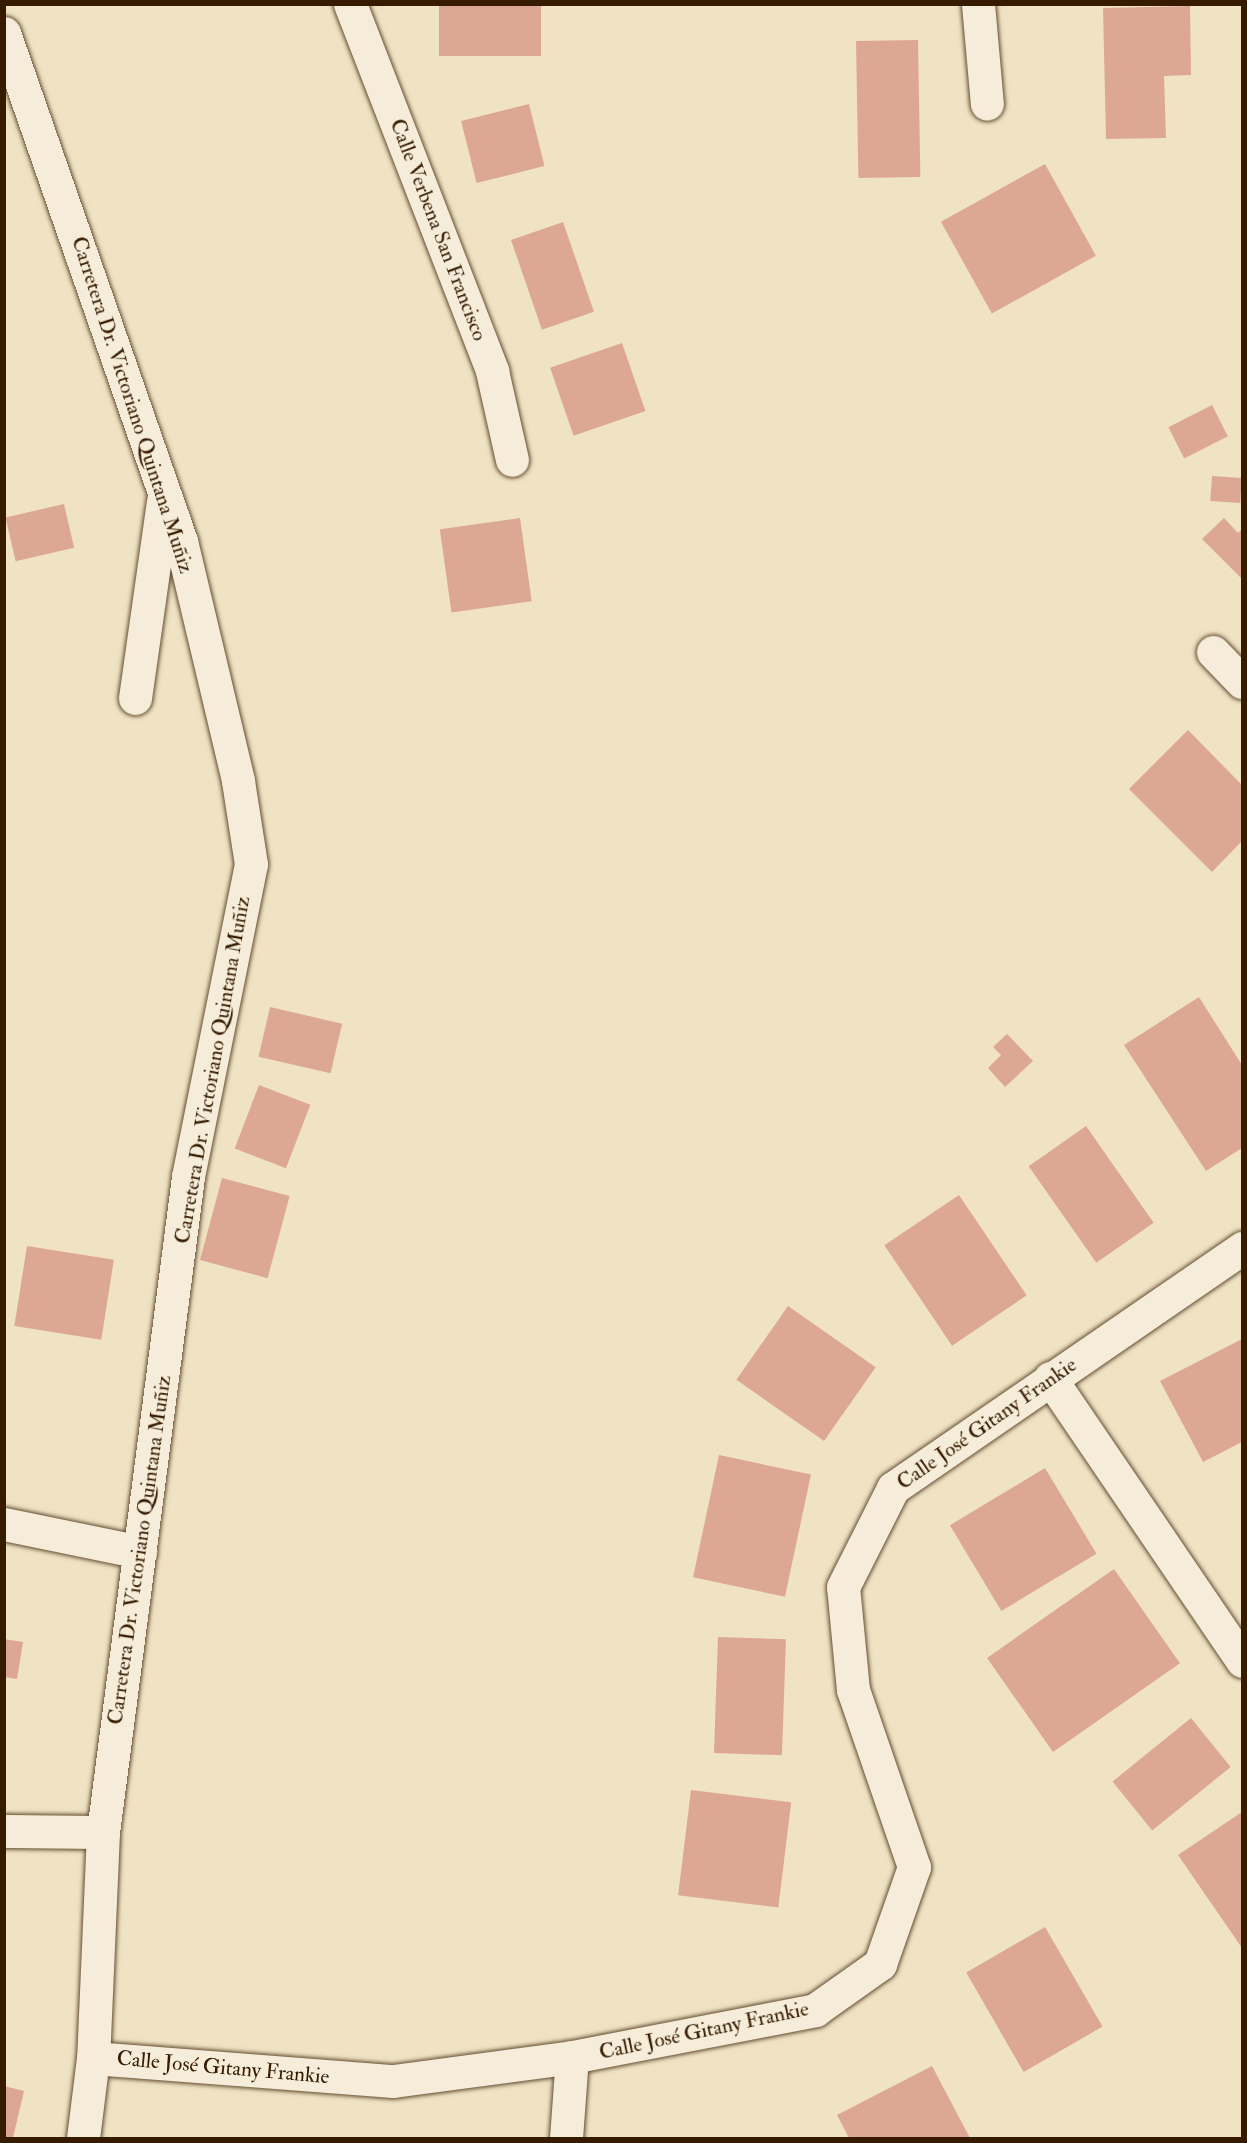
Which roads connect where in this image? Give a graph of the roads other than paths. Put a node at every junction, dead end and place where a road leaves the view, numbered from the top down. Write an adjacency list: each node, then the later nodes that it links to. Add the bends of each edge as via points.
1 (350, 4): 5 (street, Calle Verbena San Francisco, via 492,371)
2 (978, 4): 4 (street)
3 (4, 33): 6 (street, Carretera Dr. Victoriano Quintana Muñiz)
4 (987, 104)
5 (512, 460)
6 (165, 494): 9 (street); 13 (street, Carretera Dr. Victoriano Quintana Muñiz, via 238,781 251,864 188,1177)
7 (1213, 652): 8 (street)
8 (1242, 682)
9 (135, 698)
10 (1242, 1248): 11 (street, Calle José Gitany Frankie)
11 (1050, 1378): 14 (street); 17 (street, Calle José Gitany Frankie, via 893,1488 843,1587 853,1689 914,1868 880,1964 815,2010)
12 (4, 1524): 13 (street)
13 (140, 1552): 16 (street, Carretera Dr. Victoriano Quintana Muñiz)
14 (1242, 1661)
15 (4, 1832): 16 (street)
16 (103, 1832): 18 (street, Carretera Dr. Victoriano Quintana Muñiz)
17 (572, 2057): 18 (street, Calle José Gitany Frankie, via 393,2081); 20 (street)
18 (93, 2058): 19 (street, Carretera Dr. Victoriano Quintana Muñiz)
19 (82, 2139)
20 (566, 2139)

